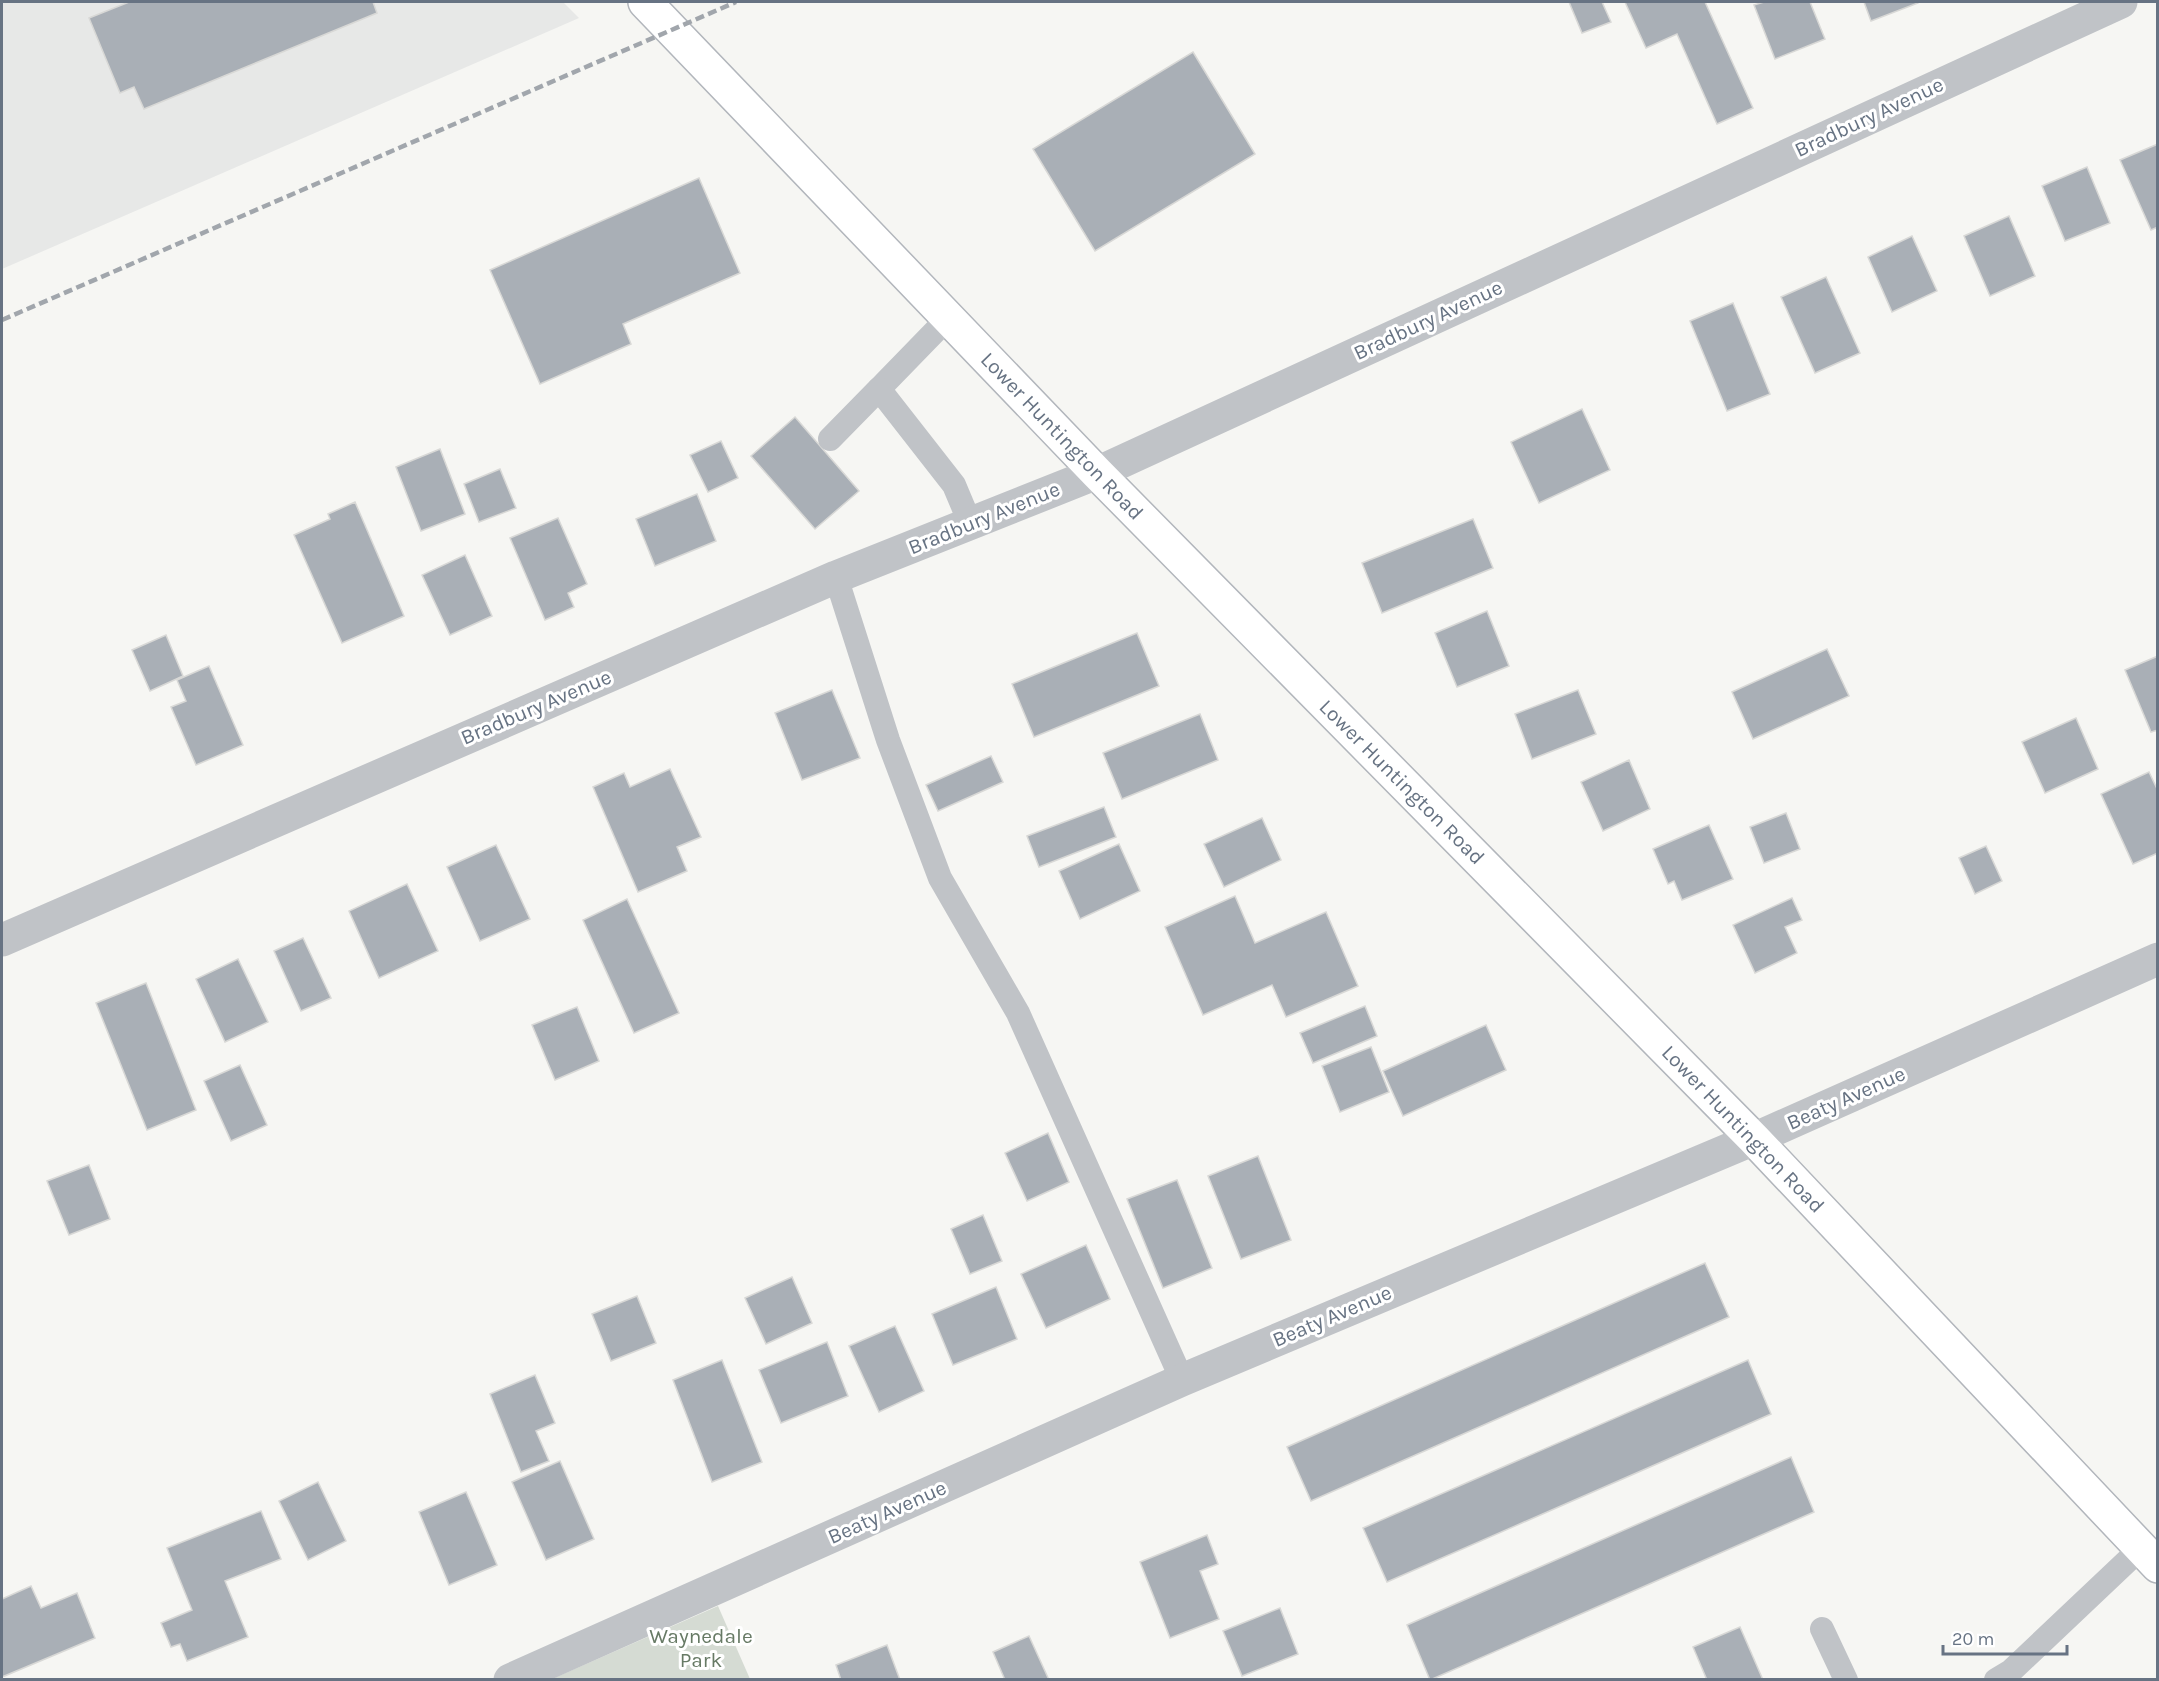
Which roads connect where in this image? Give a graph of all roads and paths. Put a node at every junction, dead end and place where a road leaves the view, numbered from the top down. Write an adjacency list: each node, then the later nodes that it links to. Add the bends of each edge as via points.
1 (645, 2): 3 (main road, Lower Huntington Road)
2 (2121, 2): 6 (street, Bradbury Avenue)
3 (948, 318): 4 (lane); 6 (main road, Lower Huntington Road)
4 (879, 389): 5 (lane); 7 (lane, via 954,485)
5 (830, 439)
6 (1097, 473): 7 (street, Bradbury Avenue); 11 (main road, Lower Huntington Road)
7 (970, 523): 8 (street, Bradbury Avenue)
8 (836, 577): 9 (street, Bradbury Avenue); 12 (lane, via 888,740 940,878 1018,1013)
9 (2, 940)
10 (2157, 959): 11 (street, Beaty Avenue)
11 (1754, 1139): 12 (street, Beaty Avenue); 13 (main road, Lower Huntington Road)
12 (1182, 1380): 15 (street, Beaty Avenue)
13 (2149, 1557): 17 (lane)
14 (1822, 1629): 16 (lane)
15 (510, 1680)
16 (1846, 1680)
17 (1996, 1680)

